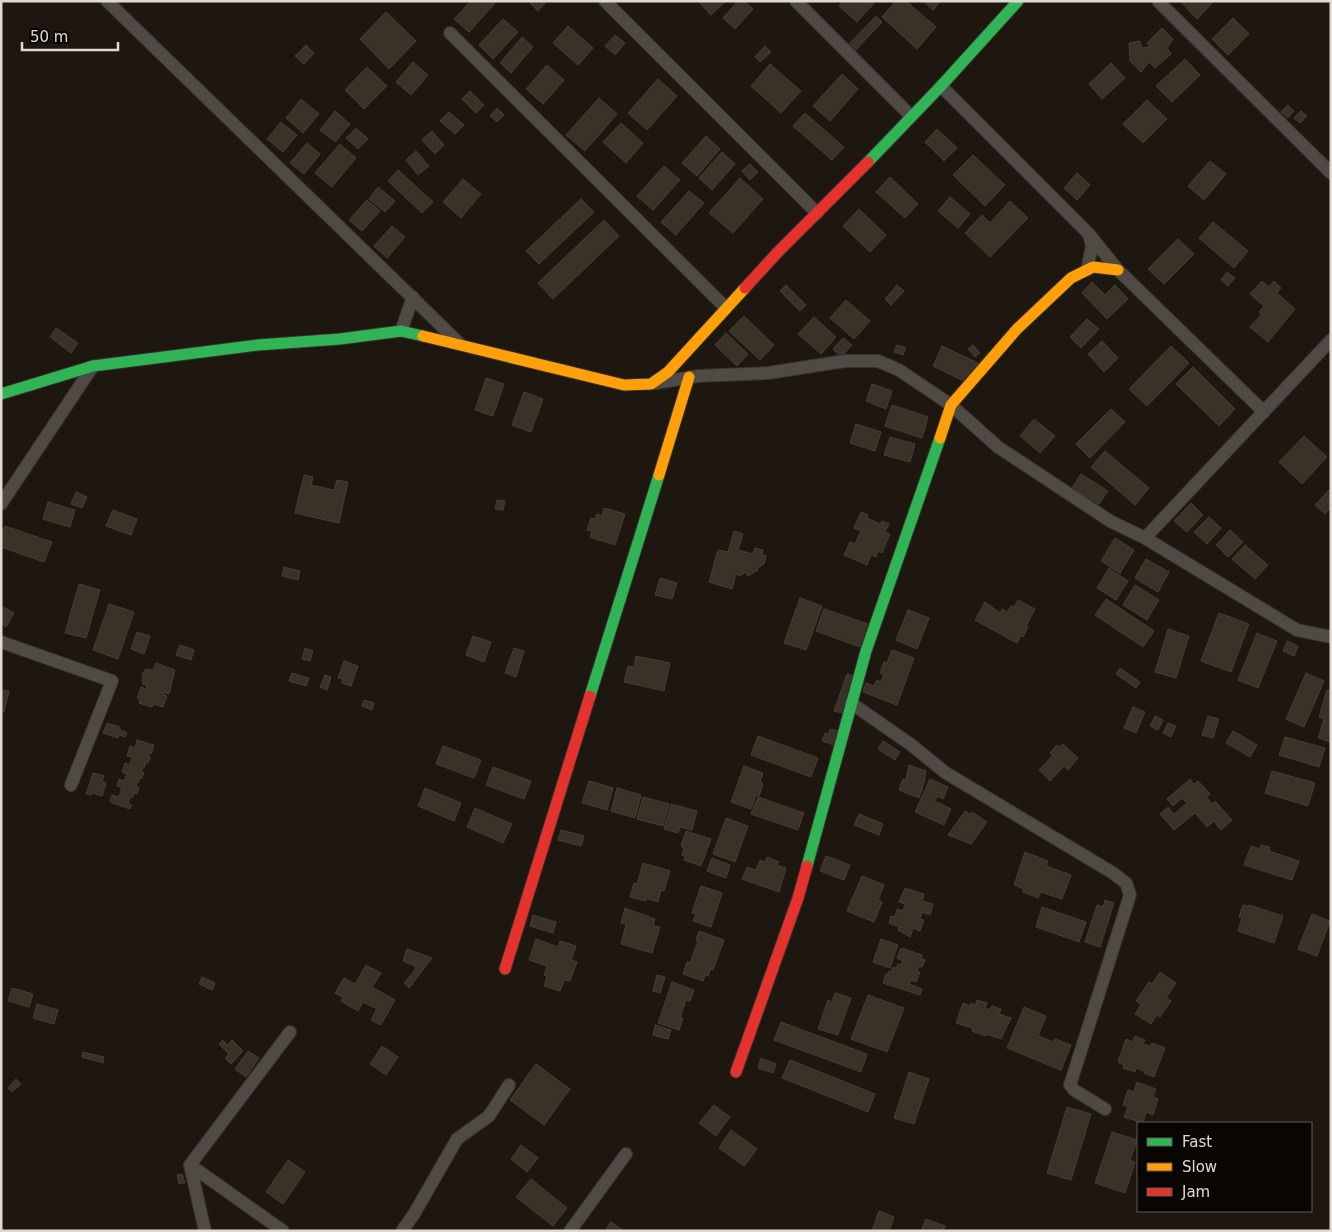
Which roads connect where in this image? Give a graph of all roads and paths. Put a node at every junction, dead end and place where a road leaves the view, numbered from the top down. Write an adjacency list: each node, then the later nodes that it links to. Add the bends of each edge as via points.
1 (107, 1): 14 (street)
2 (605, 1): 10 (street)
3 (796, 1): 8 (street)
4 (1018, 1): 7 (street)
5 (1158, 1): 9 (street)
6 (450, 33): 15 (street)
7 (941, 86): 8 (street); 11 (street)
8 (911, 116): 10 (street)
9 (1331, 173)
10 (817, 213): 15 (street)
11 (1088, 233): 12 (street, via 1092,246); 13 (street)
12 (1087, 270): 13 (street, via 1107,267); 23 (street, via 1071,278 1017,329)
13 (1118, 270): 24 (street)
14 (413, 297): 16 (street); 18 (street)
15 (726, 308): 21 (street, via 668,372)
16 (401, 331): 18 (street); 19 (street)
17 (1331, 340): 24 (street)
18 (460, 344): 21 (street, via 624,385)
19 (92, 366): 22 (street); 25 (street)
20 (689, 378): 21 (street); 23 (street, via 878,361 899,370); 31 (street)
21 (651, 384)
22 (1, 394)
23 (951, 405): 26 (street, via 998,447 1053,485 1110,522); 29 (street, via 866,651)
24 (1264, 412): 26 (street)
25 (1, 504)
26 (1145, 538): 27 (street, via 1297,630)
27 (1331, 637)
28 (1, 642): 30 (street, via 112,681)
29 (851, 704): 33 (street, via 798,898); 35 (street, via 946,773 1126,883 1130,895 1070,1085)
30 (71, 784)
31 (505, 969)
32 (290, 1032): 37 (street)
33 (736, 1072)
34 (510, 1085): 40 (street, via 490,1116 457,1140)
35 (1105, 1109)
36 (626, 1154): 41 (street)
37 (190, 1165): 38 (street); 39 (street)
38 (205, 1231)
39 (283, 1231)
40 (402, 1231)
41 (570, 1231)

